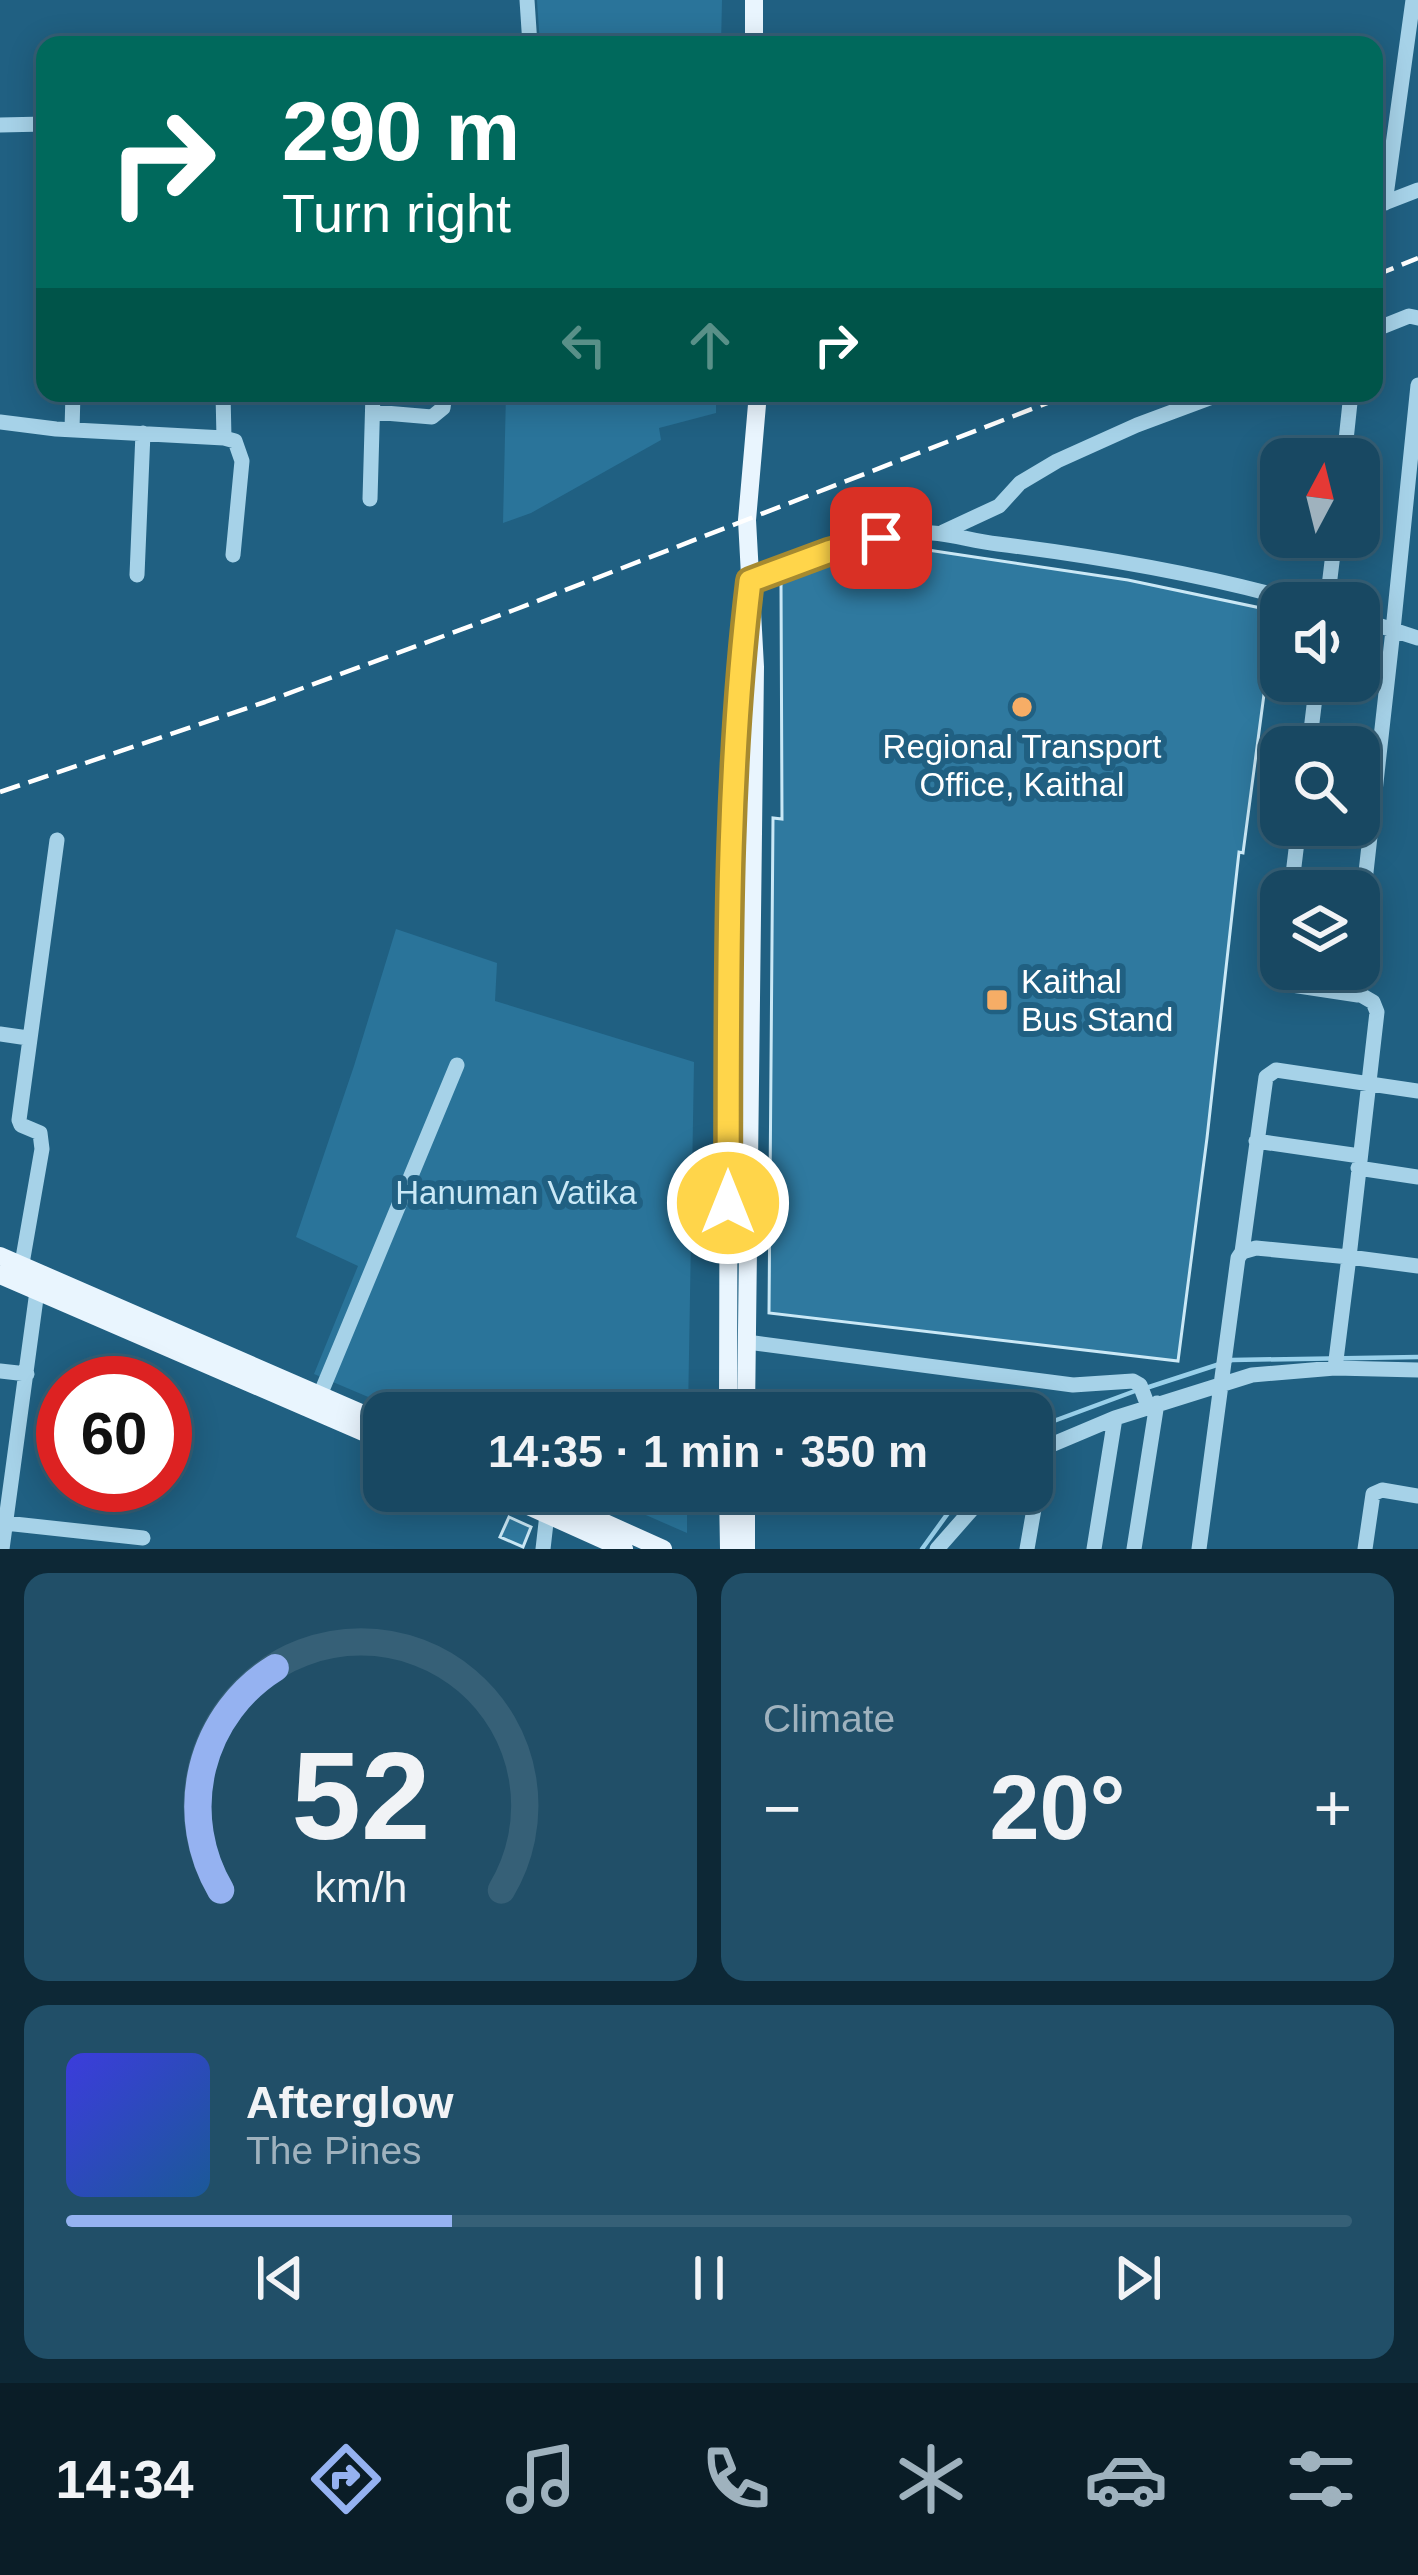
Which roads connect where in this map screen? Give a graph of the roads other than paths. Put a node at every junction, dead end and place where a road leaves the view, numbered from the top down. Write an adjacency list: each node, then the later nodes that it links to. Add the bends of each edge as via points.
1 (527, 0): 4 (street)
2 (754, 0): 5 (main road)
3 (1413, 0): 8 (street)
4 (529, 36)
5 (754, 36)
6 (36, 124): 7 (street)
7 (0, 125)
8 (1383, 186)
9 (1418, 190): 10 (street)
10 (1383, 204)
11 (1417, 316): 12 (street)
12 (1383, 327)
13 (1418, 385): 34 (street)
14 (73, 402): 23 (street)
15 (223, 402): 25 (street)
16 (373, 402): 21 (street)
17 (443, 402): 21 (street, via 432,417)
18 (757, 402): 31 (main road)
19 (1199, 402): 28 (street, via 1037,470 999,506)
20 (1350, 402): 26 (street)
21 (373, 412): 27 (street)
22 (0, 422): 23 (street)
23 (72, 430): 24 (street)
24 (143, 433): 25 (street); 30 (street)
25 (224, 438): 29 (street, via 235,441 242,461)
26 (1346, 438)
27 (370, 499)
28 (942, 532): 31 (street, via 881,538); 32 (street)
29 (233, 555)
30 (136, 575)
31 (750, 581): 57 (main road); 63 (main road, via 732,863)
32 (1260, 591)
33 (1380, 625): 34 (street)
34 (1393, 629): 35 (street); 37 (street)
35 (1418, 638)
36 (57, 840): 42 (street)
37 (1366, 870)
38 (1325, 990): 40 (street)
39 (1355, 990): 40 (street)
40 (1358, 995): 44 (street, via 1377,1008)
41 (0, 1034): 42 (street)
42 (28, 1038): 47 (street)
43 (457, 1065): 65 (street)
44 (1369, 1084): 45 (street); 48 (street, via 1270,1072); 49 (street)
45 (1418, 1091)
46 (0, 1122): 47 (street)
47 (21, 1125): 56 (street, via 40,1133 42,1149)
48 (1256, 1141): 49 (street); 51 (street)
49 (1359, 1162): 50 (street); 53 (street)
50 (1418, 1177)
51 (1242, 1252): 53 (street); 59 (street)
52 (0, 1256): 56 (main road)
53 (1348, 1257): 54 (street); 58 (street)
54 (1418, 1266)
55 (0, 1275): 56 (main road)
56 (26, 1279): 62 (street); 65 (main road); 69 (main road)
57 (747, 1342): 64 (main road); 66 (street, via 1073,1385 1130,1381)
58 (1336, 1358): 59 (street, via 1286,1371); 60 (street)
59 (1225, 1369): 66 (street); 91 (street)
60 (1418, 1370)
61 (0, 1371): 62 (street)
62 (27, 1374): 79 (street)
63 (728, 1392)
64 (746, 1392)
65 (320, 1395): 67 (main road)
66 (1147, 1398): 68 (street); 90 (street)
67 (363, 1414)
68 (1115, 1418): 70 (street); 89 (street)
69 (363, 1431)
70 (1053, 1443)
71 (1418, 1496): 92 (street, via 1376,1491)
72 (542, 1512): 78 (main road)
73 (581, 1512): 84 (main road)
74 (728, 1512): 85 (main road)
75 (746, 1512): 86 (main road)
76 (970, 1512): 87 (street)
77 (1031, 1512): 88 (street)
78 (547, 1514): 82 (street); 83 (main road)
79 (5, 1523): 80 (street); 81 (street)
80 (143, 1538)
81 (2, 1549)
82 (543, 1549)
83 (624, 1549)
84 (663, 1549)
85 (729, 1549)
86 (746, 1549)
87 (937, 1549)
88 (1027, 1549)
89 (1094, 1549)
90 (1134, 1549)
91 (1199, 1549)
92 (1365, 1549)

